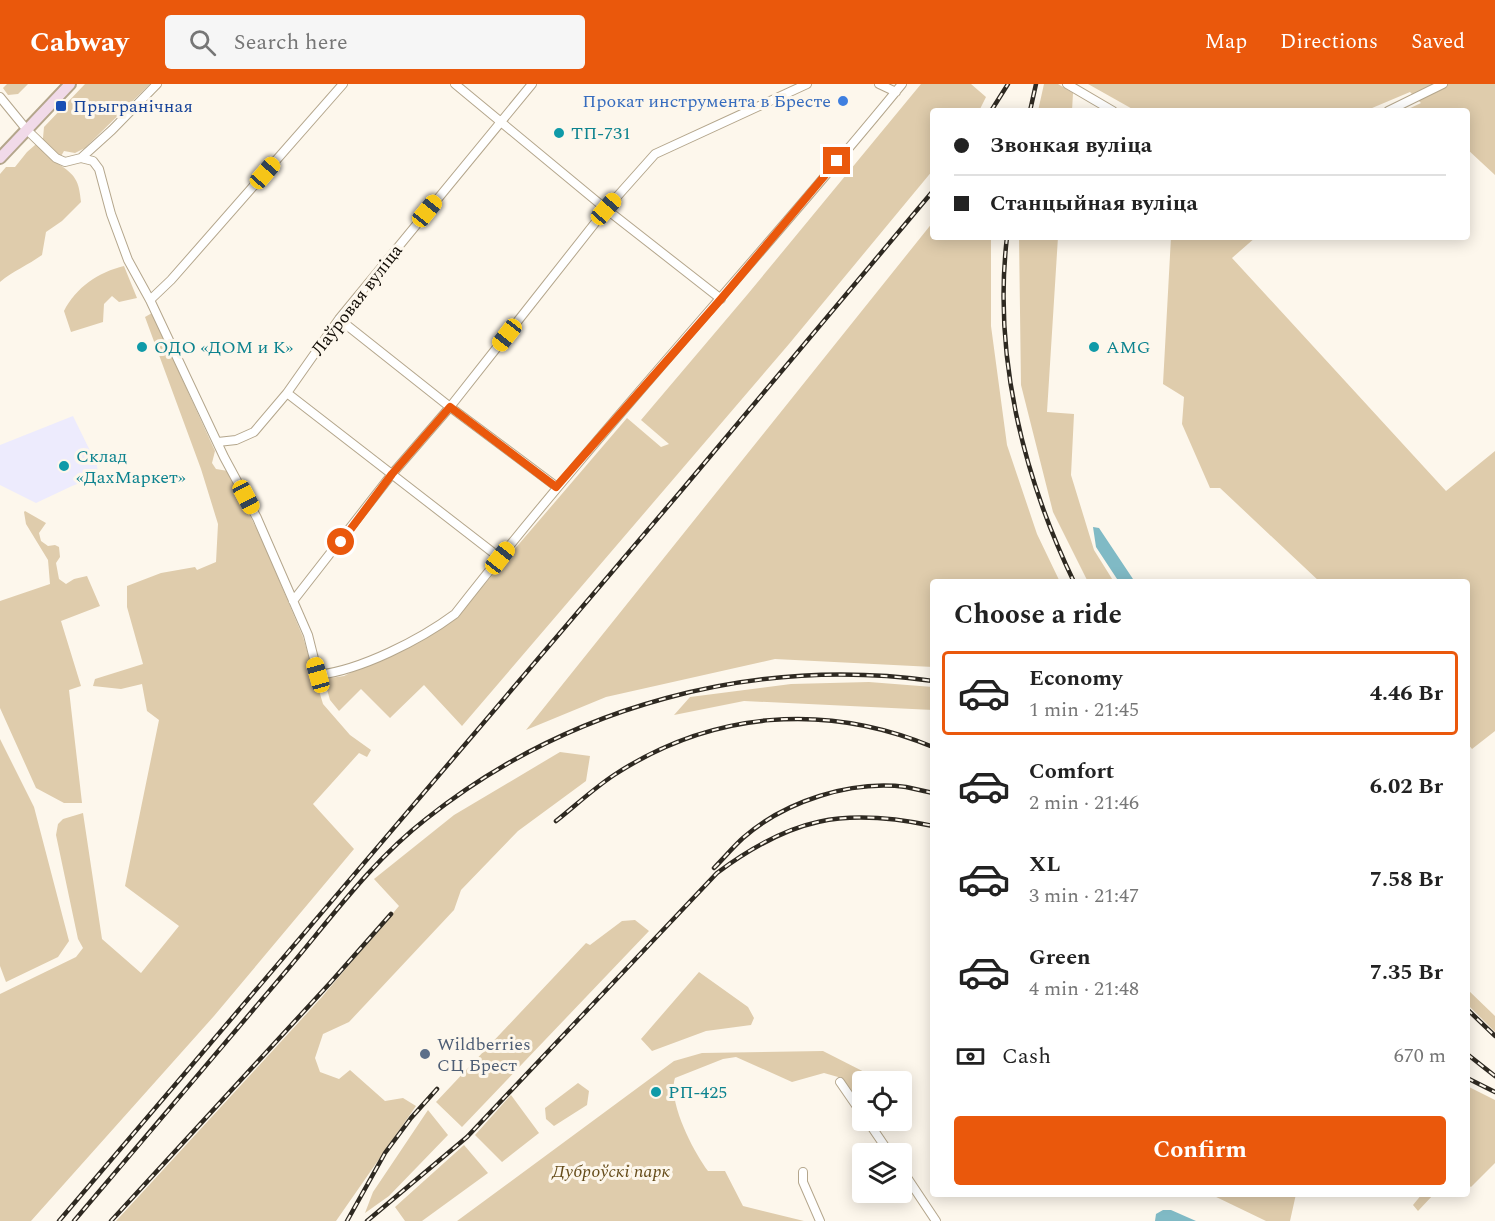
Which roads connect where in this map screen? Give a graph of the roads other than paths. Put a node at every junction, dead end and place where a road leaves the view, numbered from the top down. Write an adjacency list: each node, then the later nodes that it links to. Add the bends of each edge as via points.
1 (70, 84): 16 (main road)
2 (157, 84): 18 (street)
3 (343, 84): 21 (street)
4 (455, 84): 15 (street)
5 (532, 84): 15 (street, Лаўровая вуліца)
6 (807, 84): 19 (street, via 655,154)
7 (879, 84): 11 (street)
8 (902, 84): 11 (street)
9 (1067, 84): 13 (street)
10 (1443, 84): 14 (street)
11 (896, 92): 20 (street)
12 (0, 97): 16 (street)
13 (1108, 108)
14 (1394, 108)
15 (500, 121): 19 (street); 22 (street, Лаўровая вуліца)
16 (27, 130): 17 (main road); 18 (street, via 56,158 64,162)
17 (0, 158)
18 (81, 158): 21 (street, via 93,161 99,169 128,260)
19 (606, 209): 20 (street); 24 (street)
20 (721, 299): 27 (street)
21 (150, 300): 25 (street)
22 (339, 319): 23 (street, Лаўровая вуліца); 24 (street)
23 (287, 393): 25 (street, Лаўровая вуліца, via 254,432); 26 (street)
24 (450, 407): 26 (street); 27 (street)
25 (218, 442): 29 (street)
26 (392, 474): 28 (street); 29 (street)
27 (556, 487): 28 (street)
28 (500, 558): 29 (street, via 455,614 443,623 386,654 339,673 318,675 308,635)
29 (293, 601)
30 (840, 1082): 31 (street)
31 (852, 1099)
32 (803, 1172): 34 (street, via 803,1182)
33 (912, 1185): 35 (street)
34 (820, 1221)
35 (936, 1221)

